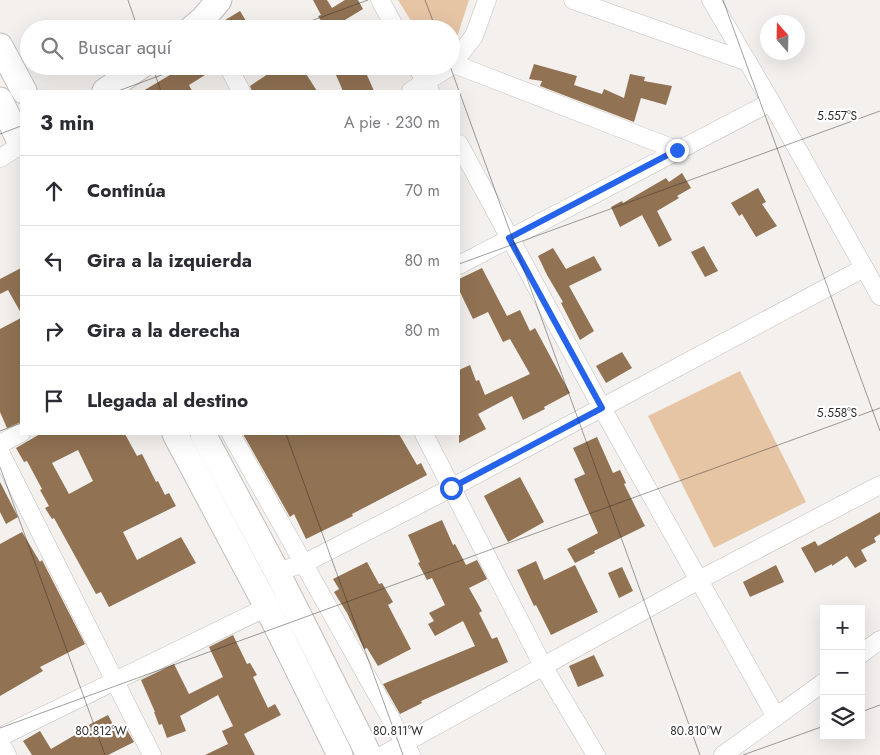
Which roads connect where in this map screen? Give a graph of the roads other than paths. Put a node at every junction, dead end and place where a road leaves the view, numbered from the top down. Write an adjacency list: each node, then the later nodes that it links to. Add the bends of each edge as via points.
1 (219, 0): 6 (main road)
2 (380, 0): 7 (street)
3 (487, 0): 9 (street, via 474,36)
4 (573, 0): 10 (street)
5 (711, 0): 10 (street)
6 (204, 20)
7 (391, 20)
8 (0, 46): 17 (main road)
9 (460, 55)
10 (748, 62): 21 (street)
11 (460, 69): 25 (street)
12 (127, 75): 18 (main road)
13 (233, 75): 19 (street)
14 (419, 75): 16 (street)
15 (440, 75): 16 (street)
16 (422, 88)
17 (23, 90)
18 (106, 90)
19 (240, 90)
20 (0, 100): 22 (main road)
21 (771, 102): 25 (street); 29 (street)
22 (20, 142)
23 (20, 145): 26 (street)
24 (460, 146): 27 (street)
25 (677, 150): 27 (street)
26 (0, 158)
27 (509, 238): 28 (street); 31 (street)
28 (460, 264)
29 (864, 268): 30 (street); 31 (street)
30 (880, 296)
31 (602, 408): 40 (street); 43 (street)
32 (20, 434): 37 (street)
33 (176, 435): 44 (main road)
34 (204, 435): 42 (main road)
35 (232, 435): 41 (street)
36 (424, 435): 40 (street)
37 (0, 444)
38 (0, 452): 48 (street)
39 (880, 485): 43 (street)
40 (451, 488): 41 (street); 47 (street)
41 (305, 563): 42 (street); 53 (street)
42 (276, 572): 57 (main road)
43 (699, 580): 47 (street); 50 (street)
44 (267, 607): 48 (street); 56 (main road)
45 (880, 640): 46 (street)
46 (865, 651)
47 (543, 666): 53 (street); 59 (street)
48 (114, 681): 51 (street); 55 (street)
49 (820, 685): 50 (street)
50 (776, 717): 60 (street)
51 (0, 737)
52 (0, 742): 54 (street)
53 (408, 750): 58 (street)
54 (7, 755)
55 (152, 755)
56 (340, 755)
57 (369, 755)
58 (383, 755)
59 (596, 755)
60 (723, 755)

